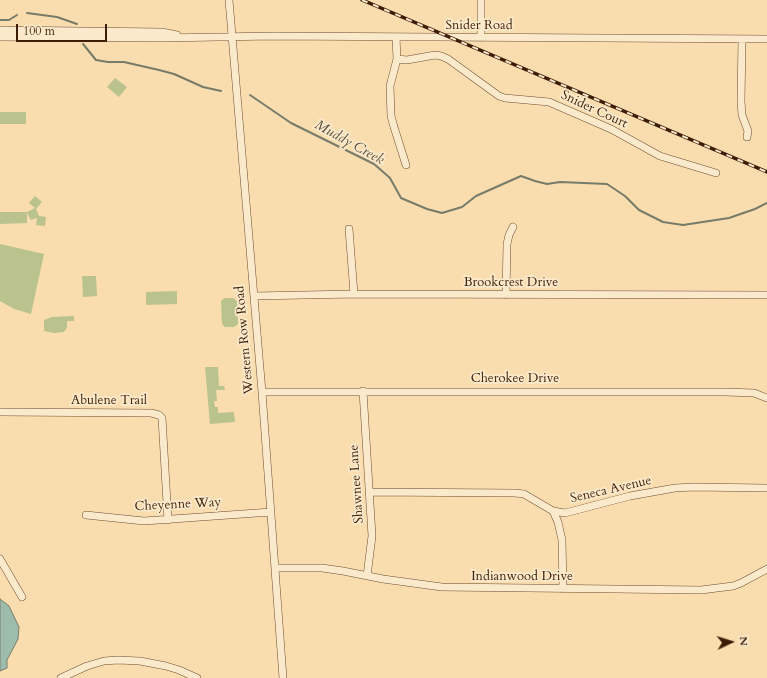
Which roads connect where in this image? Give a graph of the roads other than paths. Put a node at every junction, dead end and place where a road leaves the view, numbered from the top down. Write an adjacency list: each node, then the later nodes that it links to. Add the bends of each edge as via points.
1 (229, 0): 5 (street, Western Row Road)
2 (481, 0): 8 (street)
3 (0, 30): 7 (street, Snider Road, via 162,32)
4 (0, 37): 7 (street, Snider Road)
5 (232, 37): 6 (street, Snider Road); 7 (street, Snider Road); 20 (street, Western Row Road)
6 (396, 37): 8 (street, Snider Road); 11 (street)
7 (190, 38)
8 (480, 38): 9 (street, Snider Road)
9 (742, 39): 10 (street, Snider Road); 12 (street, via 742,110 748,127)
10 (767, 39)
11 (397, 59): 13 (street, via 390,86 391,116); 14 (street, Snider Court, via 441,56 499,96 549,102 611,129 660,156)
12 (747, 137)
13 (406, 165)
14 (716, 173)
15 (513, 227): 18 (street, via 507,244)
16 (349, 229): 17 (street)
17 (354, 294): 18 (street, Brookcrest Drive); 20 (street, Brookcrest Drive)
18 (506, 295): 19 (street, Brookcrest Drive)
19 (767, 295)
20 (254, 296): 22 (street, Western Row Road)
21 (363, 391): 22 (street, Cherokee Drive); 23 (street, Cherokee Drive, via 740,392); 26 (street, Shawnee Lane)
22 (262, 392): 28 (street, Western Row Road)
23 (767, 398)
24 (0, 412): 30 (street, Abulene Trail, via 159,415 162,418)
25 (767, 488): 27 (street, Seneca Avenue, via 675,488 630,496 569,512)
26 (370, 492): 27 (street, via 515,493 524,494); 34 (street, Shawnee Lane, via 372,536)
27 (553, 511): 35 (street, via 562,540)
28 (271, 512): 30 (street, Cheyenne Way); 32 (street, Western Row Road)
29 (86, 515): 30 (street, Cheyenne Way, via 135,520)
30 (168, 520)
31 (0, 560): 36 (street)
32 (274, 568): 34 (street, Indianwood Drive, via 322,568); 39 (street, Western Row Road)
33 (767, 569): 35 (street, Indianwood Drive, via 733,586 701,590)
34 (367, 576): 35 (street, Indianwood Drive, via 442,587)
35 (563, 589)
36 (22, 597)
37 (60, 678): 38 (street, via 104,661 124,660 166,666)
38 (197, 678)
39 (283, 678)

